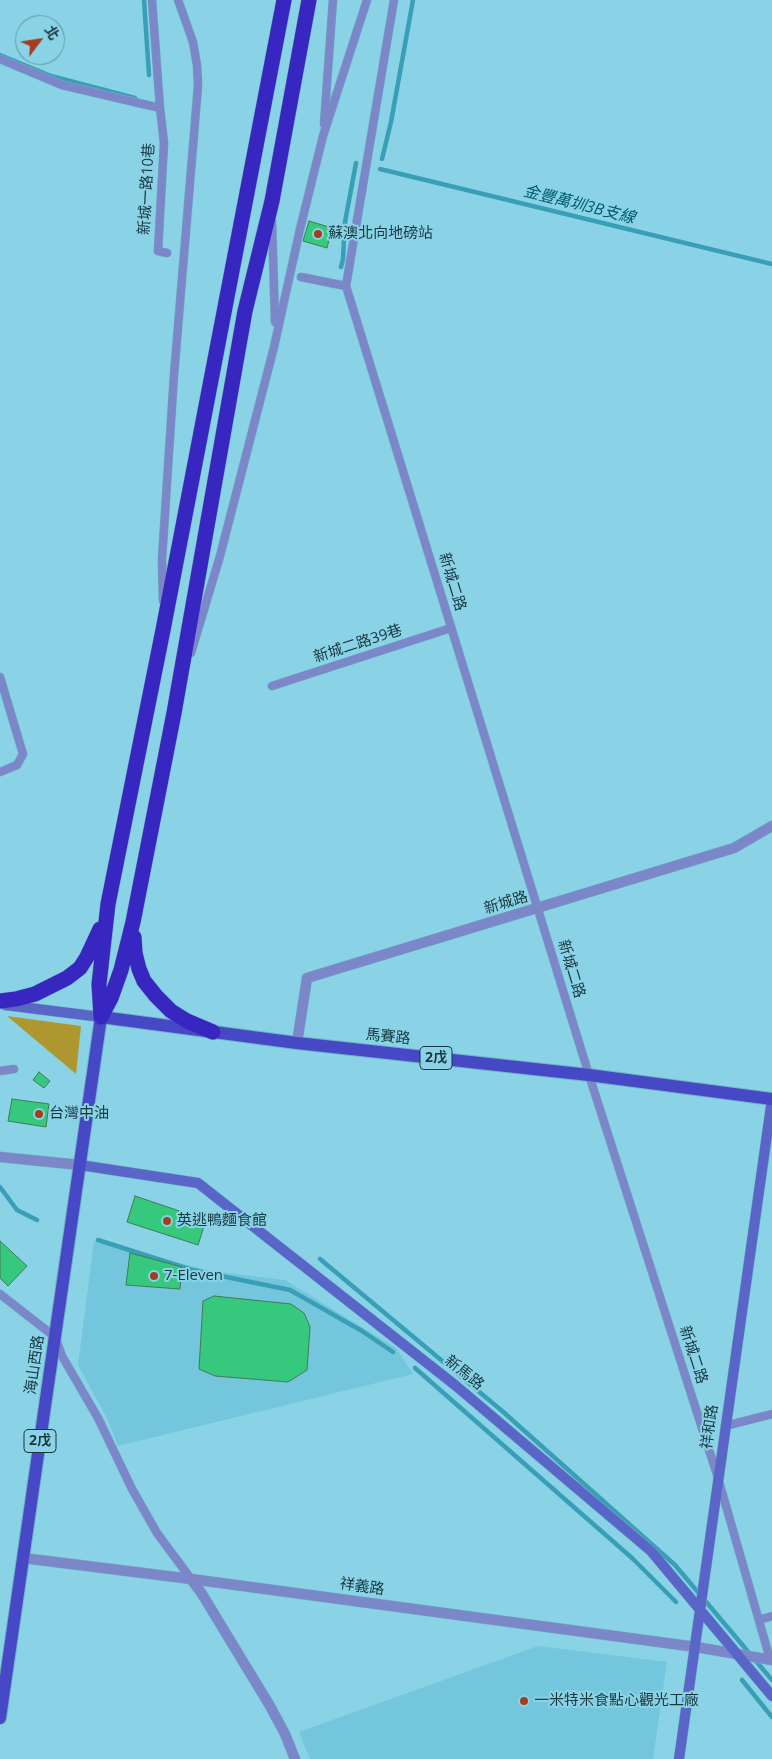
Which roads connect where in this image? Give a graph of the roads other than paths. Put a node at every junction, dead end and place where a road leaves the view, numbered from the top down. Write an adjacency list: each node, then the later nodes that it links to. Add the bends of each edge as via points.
1 (152, 0): 9 (lane)
2 (178, 0): 17 (lane, via 193,42 198,86 162,559)
3 (284, 0): 17 (highway)
4 (309, 0): 11 (highway)
5 (333, 0): 10 (lane)
6 (367, 0): 10 (lane)
7 (394, 0): 14 (lane)
8 (0, 59): 9 (lane, via 62,86)
9 (160, 108): 12 (lane, 新城一路10巷, via 164,143 158,251)
10 (323, 136): 15 (lane)
11 (272, 201): 15 (lane, via 276,308); 20 (highway, via 245,311)
12 (167, 253)
13 (301, 277): 14 (lane)
14 (346, 286): 16 (lane, 新城二路)
15 (274, 347): 20 (lane, via 220,556)
16 (452, 628): 19 (lane, 新城二路39巷); 24 (lane, 新城二路)
17 (163, 630): 23 (highway)
18 (0, 676): 21 (lane, via 23,754 17,765)
19 (272, 686)
20 (174, 713): 25 (highway)
21 (0, 772)
22 (772, 826): 24 (street, 新城路, via 734,848)
23 (108, 904): 26 (highway, via 97,937 80,968 35,994); 27 (highway, via 99,974)
24 (538, 909): 29 (street, 新城路, via 307,978); 32 (lane, 新城二路)
25 (133, 922): 27 (highway, via 121,970); 28 (highway, via 135,953 144,981 171,1011 187,1022)
26 (0, 1002): 27 (street, 馬賽路)
27 (101, 1017): 28 (main road, 馬賽路 / 2戊); 35 (main road, 海山西路 / 2戊)
28 (213, 1032): 29 (main road, 馬賽路 / 2戊)
29 (297, 1043): 32 (main road, 馬賽路 / 2戊)
30 (14, 1069): 31 (lane)
31 (0, 1071)
32 (588, 1075): 33 (main road, 馬賽路 / 2戊); 40 (lane, 新城二路)
33 (772, 1099): 39 (street, 祥和路)
34 (0, 1157): 35 (street)
35 (80, 1164): 37 (main road, 海山西路 / 2戊); 43 (street, 新馬路, via 198,1183 501,1423 651,1551)
36 (0, 1294): 37 (lane)
37 (55, 1337): 41 (main road, 海山西路 / 2戊); 42 (lane, via 132,1489 157,1533)
38 (772, 1414): 39 (lane)
39 (725, 1426): 40 (street, 祥和路)
40 (718, 1478): 43 (street, 祥和路); 45 (lane, 新城二路)
41 (23, 1558): 42 (street, 祥義路); 50 (main road, 海山西路 / 2戊)
42 (191, 1579): 46 (street, 祥義路); 51 (street, via 270,1706)
43 (700, 1610): 46 (street, 祥和路); 47 (street, 新馬路)
44 (772, 1616): 45 (lane)
45 (759, 1620): 48 (lane, 新城二路)
46 (696, 1647): 47 (street, 祥義路); 52 (street, 祥和路)
47 (737, 1654): 48 (street, 祥義路); 49 (street, 新馬路)
48 (771, 1660)
49 (772, 1696)
50 (0, 1718)
51 (295, 1759)
52 (679, 1759)

